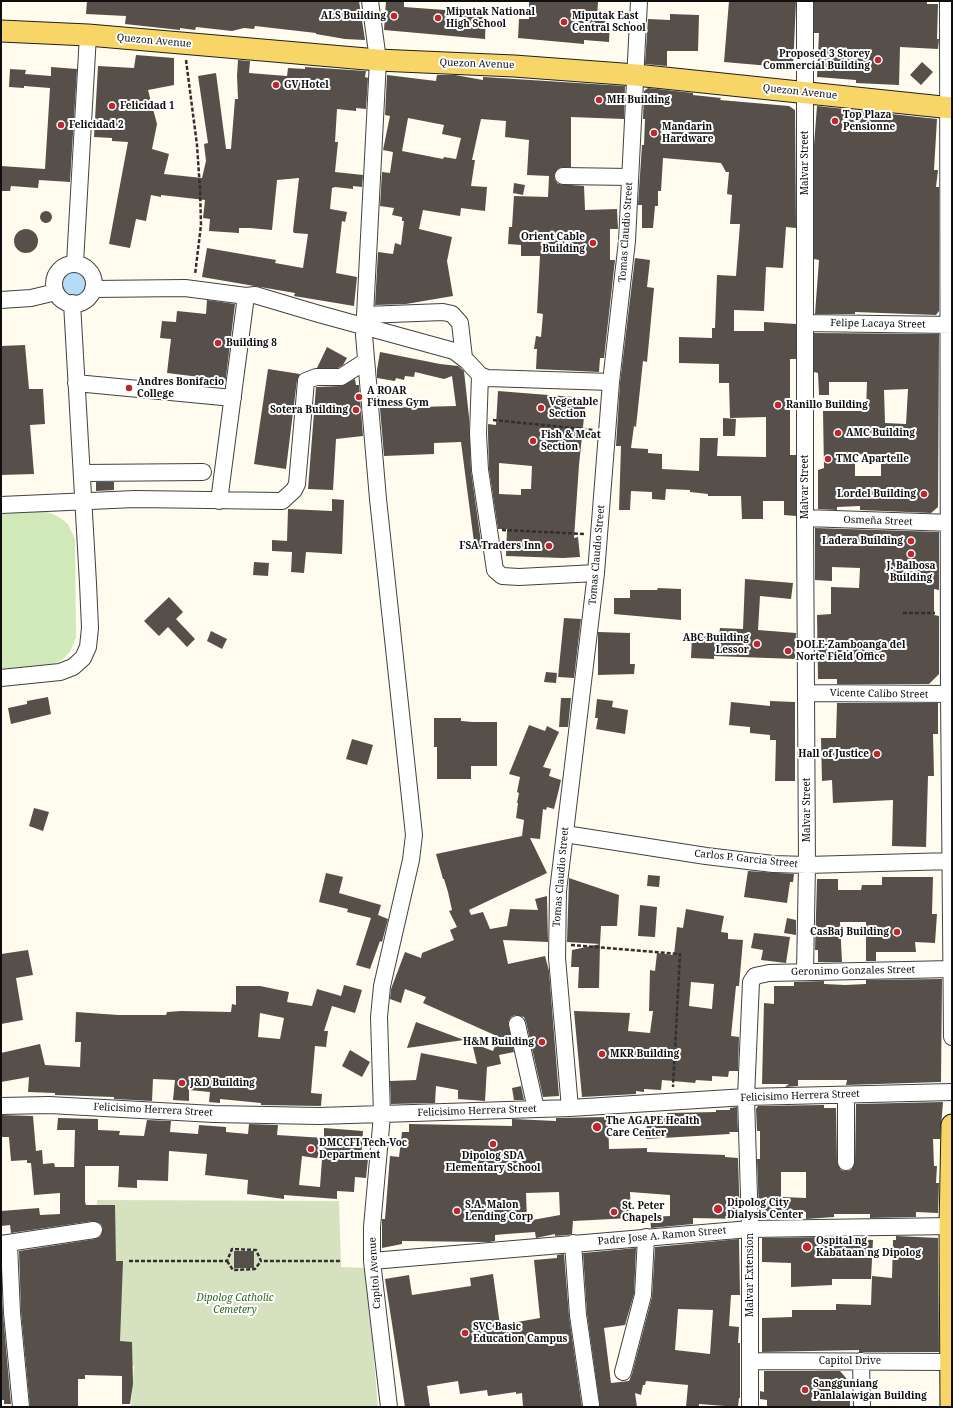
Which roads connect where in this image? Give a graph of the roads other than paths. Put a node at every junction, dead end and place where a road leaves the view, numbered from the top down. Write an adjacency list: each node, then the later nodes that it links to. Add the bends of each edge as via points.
1 (370, 1): 7 (street, Capitol Avenue)
2 (639, 1): 8 (street, Tomas Claudio Street)
3 (805, 1): 9 (street, Malvar Street)
4 (948, 1): 10 (street)
5 (1, 31): 6 (main road, Quezon Avenue)
6 (88, 35): 7 (main road, Quezon Avenue); 13 (street)
7 (378, 60): 8 (main road, Quezon Avenue); 20 (street, Capitol Avenue)
8 (636, 75): 9 (main road, Quezon Avenue); 12 (street, Tomas Claudio Street)
9 (805, 92): 10 (main road, Quezon Avenue); 19 (street, Malvar Street)
10 (949, 108): 21 (street)
11 (563, 176): 12 (street)
12 (630, 177): 25 (street, Tomas Claudio Street, via 622,288)
13 (75, 264): 14 (street, via 90,272); 15 (street, via 64,266 56,275)
14 (93, 289): 16 (street, via 193,289); 18 (street, via 87,298)
15 (56, 292): 17 (street, via 31,298); 18 (street, via 62,300)
16 (246, 296): 20 (street, via 253,303); 27 (street)
17 (1, 300)
18 (72, 303): 26 (street)
19 (805, 323): 21 (street, Felipe Lacaya Street); 33 (street, Malvar Street)
20 (365, 325): 22 (street, via 452,357); 22 (street, via 443,312 452,314 460,323); 23 (street, Capitol Avenue)
21 (950, 325): 34 (street)
22 (462, 357): 24 (street)
23 (366, 360): 31 (street, via 341,377 316,377 306,381 297,484 285,499 280,502); 53 (street, Capitol Avenue, via 378,499 414,835 411,860 382,986 379,1047)
24 (480, 376): 25 (street, via 494,379); 35 (street, via 480,470 495,570 502,576 518,577)
25 (611, 382): 35 (street, Tomas Claudio Street)
26 (76, 383): 27 (street); 29 (street)
27 (233, 398): 31 (street)
28 (203, 472): 29 (street)
29 (82, 473): 30 (street)
30 (83, 500): 31 (street); 32 (street); 36 (street, via 90,628 88,647 83,658 73,667 60,672)
31 (219, 501)
32 (1, 505)
33 (805, 518): 34 (street, Osmeña Street); 37 (street, Malvar Street)
34 (950, 523): 38 (street)
35 (596, 573): 39 (street, Tomas Claudio Street)
36 (1, 678)
37 (806, 693): 38 (street, Vicente Calibo Street); 41 (street, Malvar Street)
38 (950, 694): 40 (street)
39 (565, 834): 41 (street, Carlos P. Garcia Street, via 713,857); 51 (street, Tomas Claudio Street, via 558,891 557,943)
40 (951, 861): 41 (street, Carlos P. Garcia Street); 42 (street)
41 (807, 865): 43 (street, Malvar Street)
42 (952, 969): 43 (street, Geronimo Gonzales Street); 46 (street)
43 (805, 972): 44 (street, Geronimo Gonzales Street)
44 (755, 976): 49 (street, Malvar Extension, via 750,988)
45 (517, 1024): 52 (street)
46 (952, 1037)
47 (952, 1092): 48 (street, Felicisimo Herrera Street)
48 (846, 1094): 49 (street, Felicisimo Herrera Street); 55 (street)
49 (746, 1097): 51 (street, Felicisimo Herrera Street); 57 (street, Malvar Extension)
50 (1, 1106): 53 (street, Felicisimo Herrera Street, via 48,1105 267,1116)
51 (570, 1108): 52 (street, Felicisimo Herrera Street)
52 (536, 1109): 53 (street, Felicisimo Herrera Street)
53 (382, 1115): 62 (street, Capitol Avenue, via 372,1227)
54 (952, 1125): 56 (main road)
55 (846, 1162)
56 (951, 1226): 57 (street, Padre Jose A. Ramon Street); 65 (main road)
57 (750, 1229): 59 (street, Padre Jose A. Ramon Street); 63 (street, Malvar Extension)
58 (94, 1230): 61 (street)
59 (646, 1237): 60 (street, Padre Jose A. Ramon Street); 66 (street, via 643,1295)
60 (573, 1243): 62 (street, Padre Jose A. Ramon Street); 67 (street, via 578,1315)
61 (5, 1244): 68 (street)
62 (372, 1261): 69 (street, Capitol Avenue)
63 (750, 1361): 64 (street, Capitol Drive); 70 (street, Malvar Extension)
64 (861, 1361): 65 (street, Capitol Drive); 71 (street)
65 (950, 1362): 72 (main road)
66 (623, 1372)
67 (591, 1405)
68 (21, 1407)
69 (389, 1407)
70 (750, 1407)
71 (862, 1407)
72 (951, 1407)

